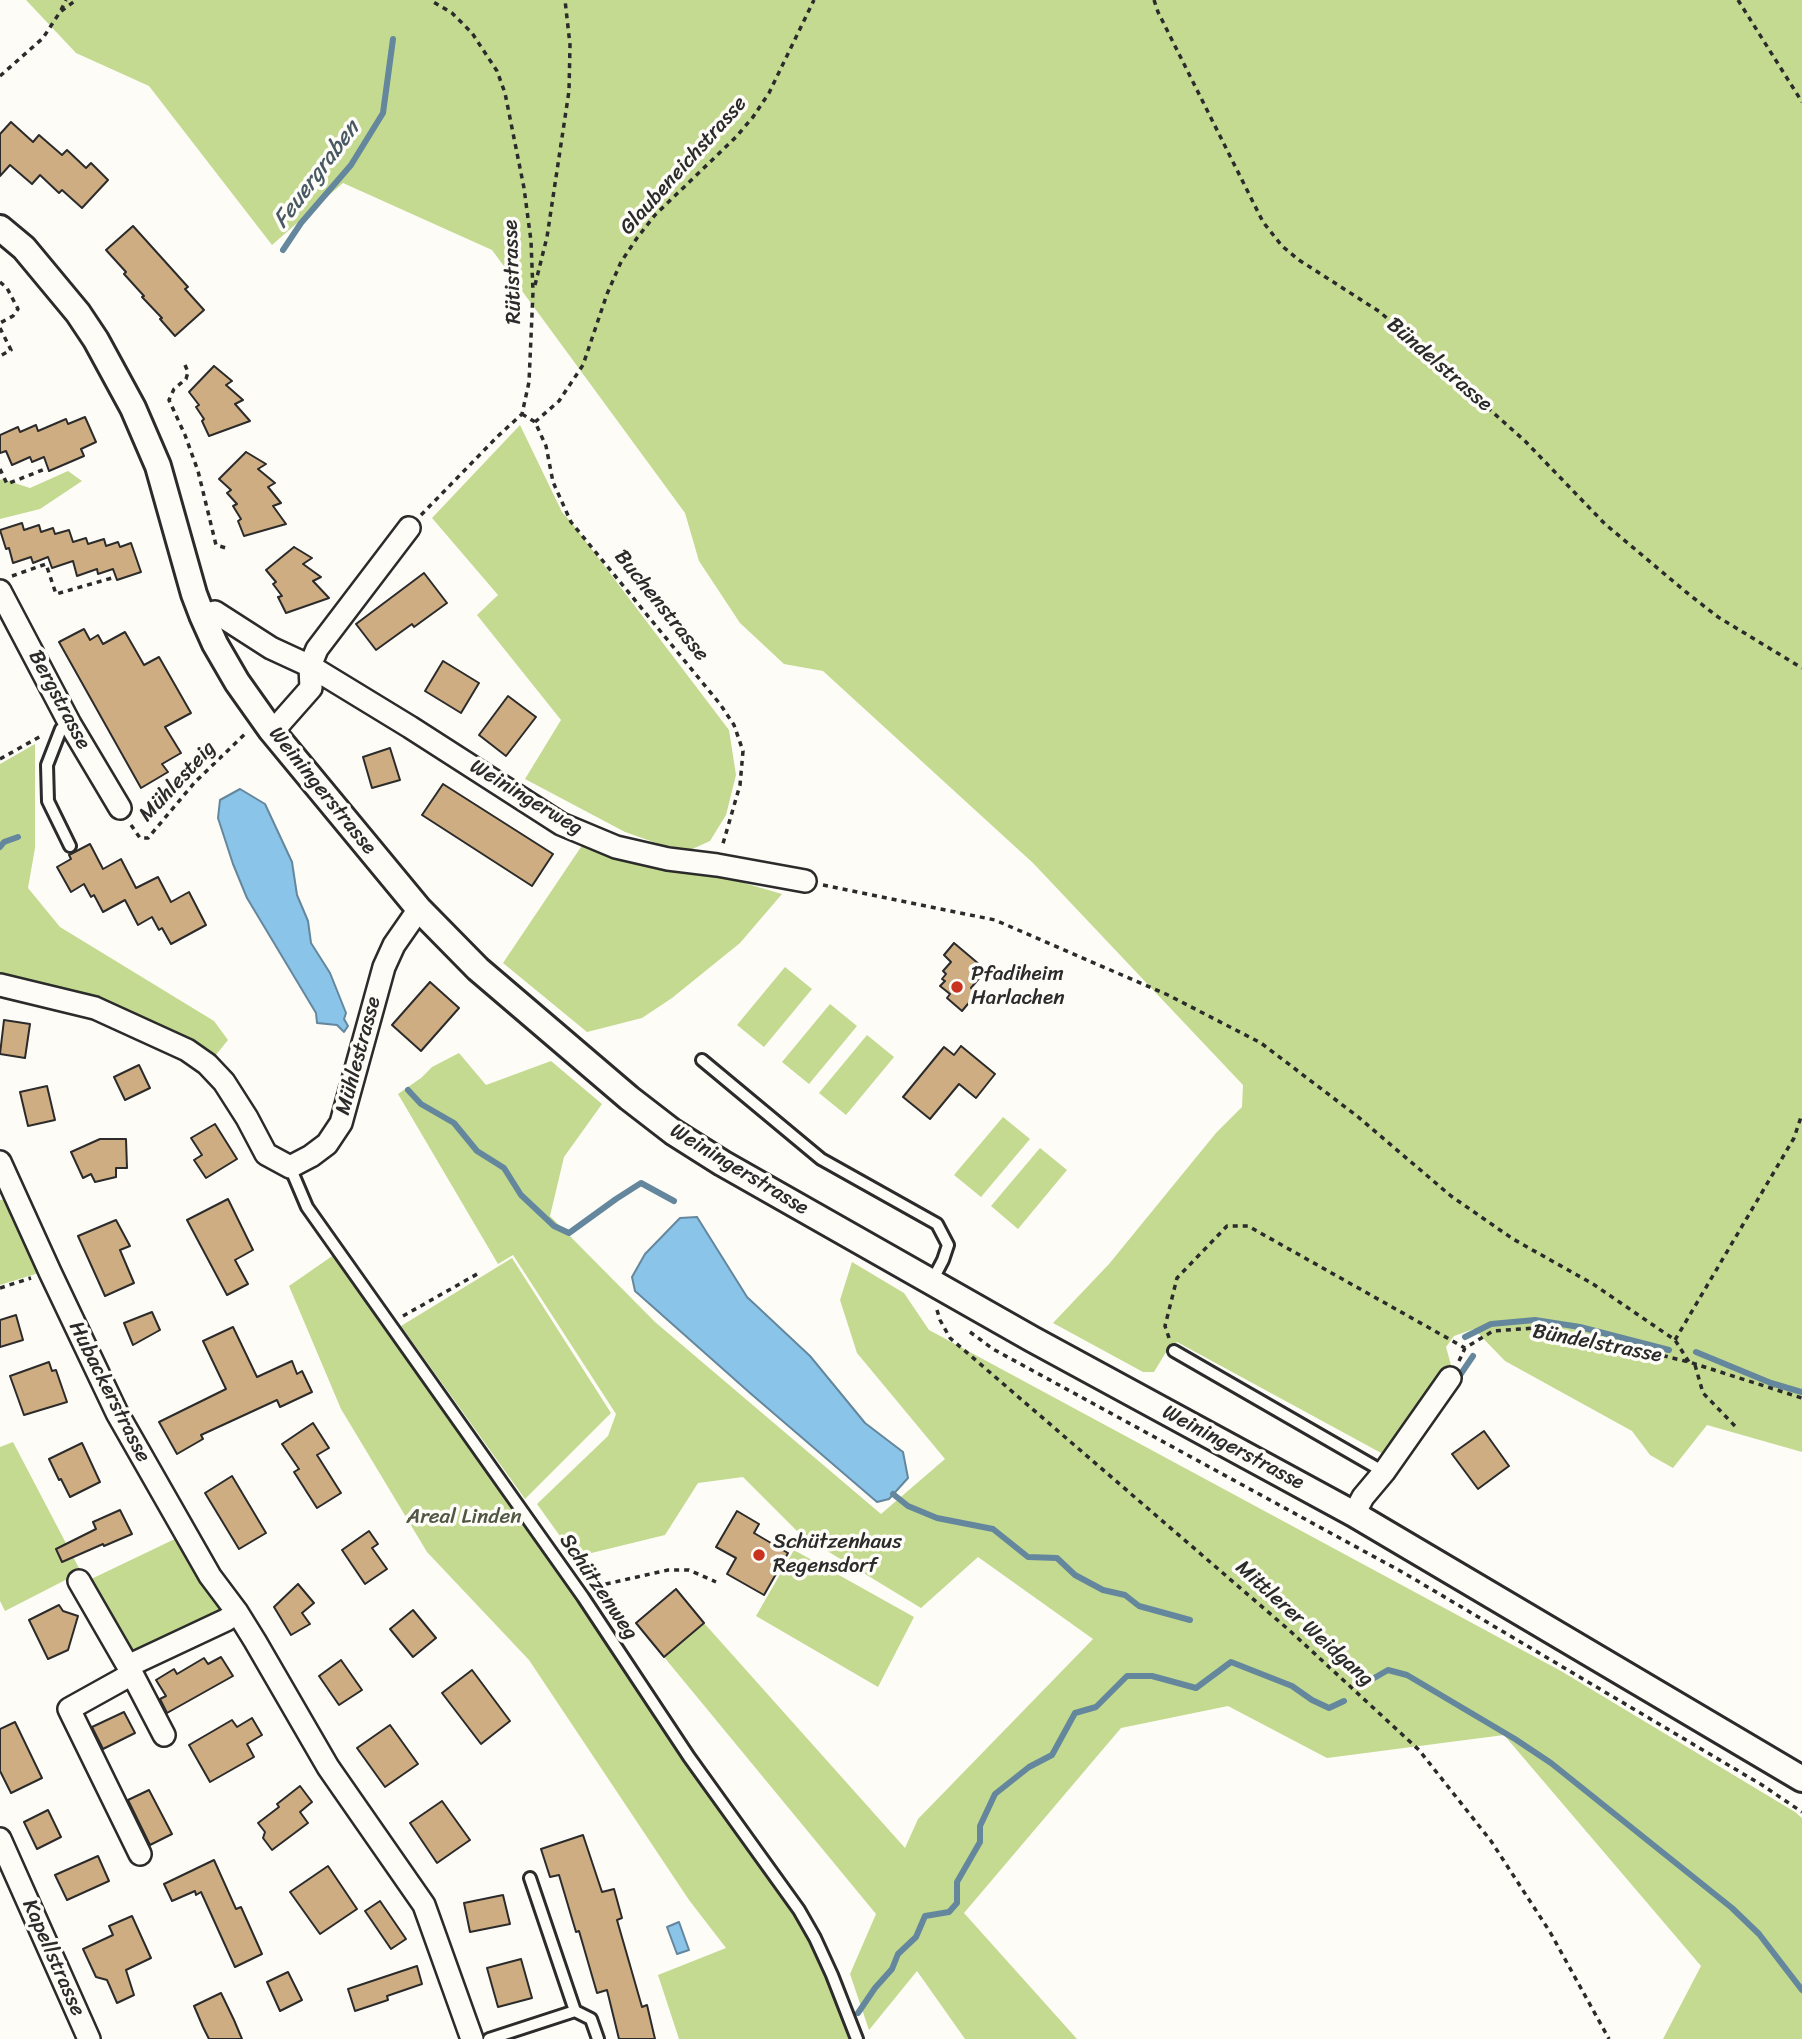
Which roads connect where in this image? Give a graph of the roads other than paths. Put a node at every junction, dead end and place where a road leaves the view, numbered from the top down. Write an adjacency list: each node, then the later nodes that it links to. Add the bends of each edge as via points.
1 (0, 228): 4 (street, Weiningerstrasse, via 24,248 78,313 133,408 158,466)
2 (409, 528): 5 (street, via 317,649)
3 (0, 591): 6 (street, Bergstrasse)
4 (202, 615): 5 (street, Weiningerweg, via 215,612 271,648); 7 (street, Weiningerstrasse, via 237,682)
5 (310, 666): 7 (street, via 311,688 281,722); 10 (street, Weiningerweg, via 561,824 616,847)
6 (70, 724): 8 (street, Bergstrasse); 9 (lane, via 61,730 47,765 48,801)
7 (267, 725): 11 (street, Weiningerstrasse)
8 (120, 808)
9 (70, 846)
10 (805, 881)
11 (419, 909): 15 (street, Mühlestrasse, via 384,967 341,1123 327,1144); 16 (street, Weiningerstrasse, via 478,969 673,1132)
12 (0, 985): 15 (street, via 95,1008 187,1050 224,1082 266,1154)
13 (702, 1060): 16 (lane, via 821,1158 937,1224 948,1245)
14 (0, 1162): 22 (street, Hubackerstrasse, via 117,1413 210,1576)
15 (290, 1167): 34 (lane, Schützenweg, via 307,1207 799,1910)
16 (934, 1292): 20 (street, Weiningerstrasse, via 1032,1339)
17 (1174, 1351): 19 (lane)
18 (1450, 1378): 19 (street)
19 (1384, 1472): 20 (street)
20 (1354, 1514): 25 (street, Weiningerstrasse)
21 (79, 1581): 23 (street)
22 (237, 1612): 23 (street); 31 (street, Hubackerstrasse, via 328,1768 424,1905)
23 (130, 1670): 24 (street); 27 (street, via 69,1709)
24 (164, 1735)
25 (1802, 1779)
26 (0, 1839): 30 (street, Kapellstrasse)
27 (140, 1854)
28 (530, 1878): 29 (lane)
29 (575, 2011): 32 (lane); 33 (lane, via 591,2019)
30 (89, 2039)
31 (472, 2039)
32 (489, 2039)
33 (598, 2039)
34 (857, 2039)

